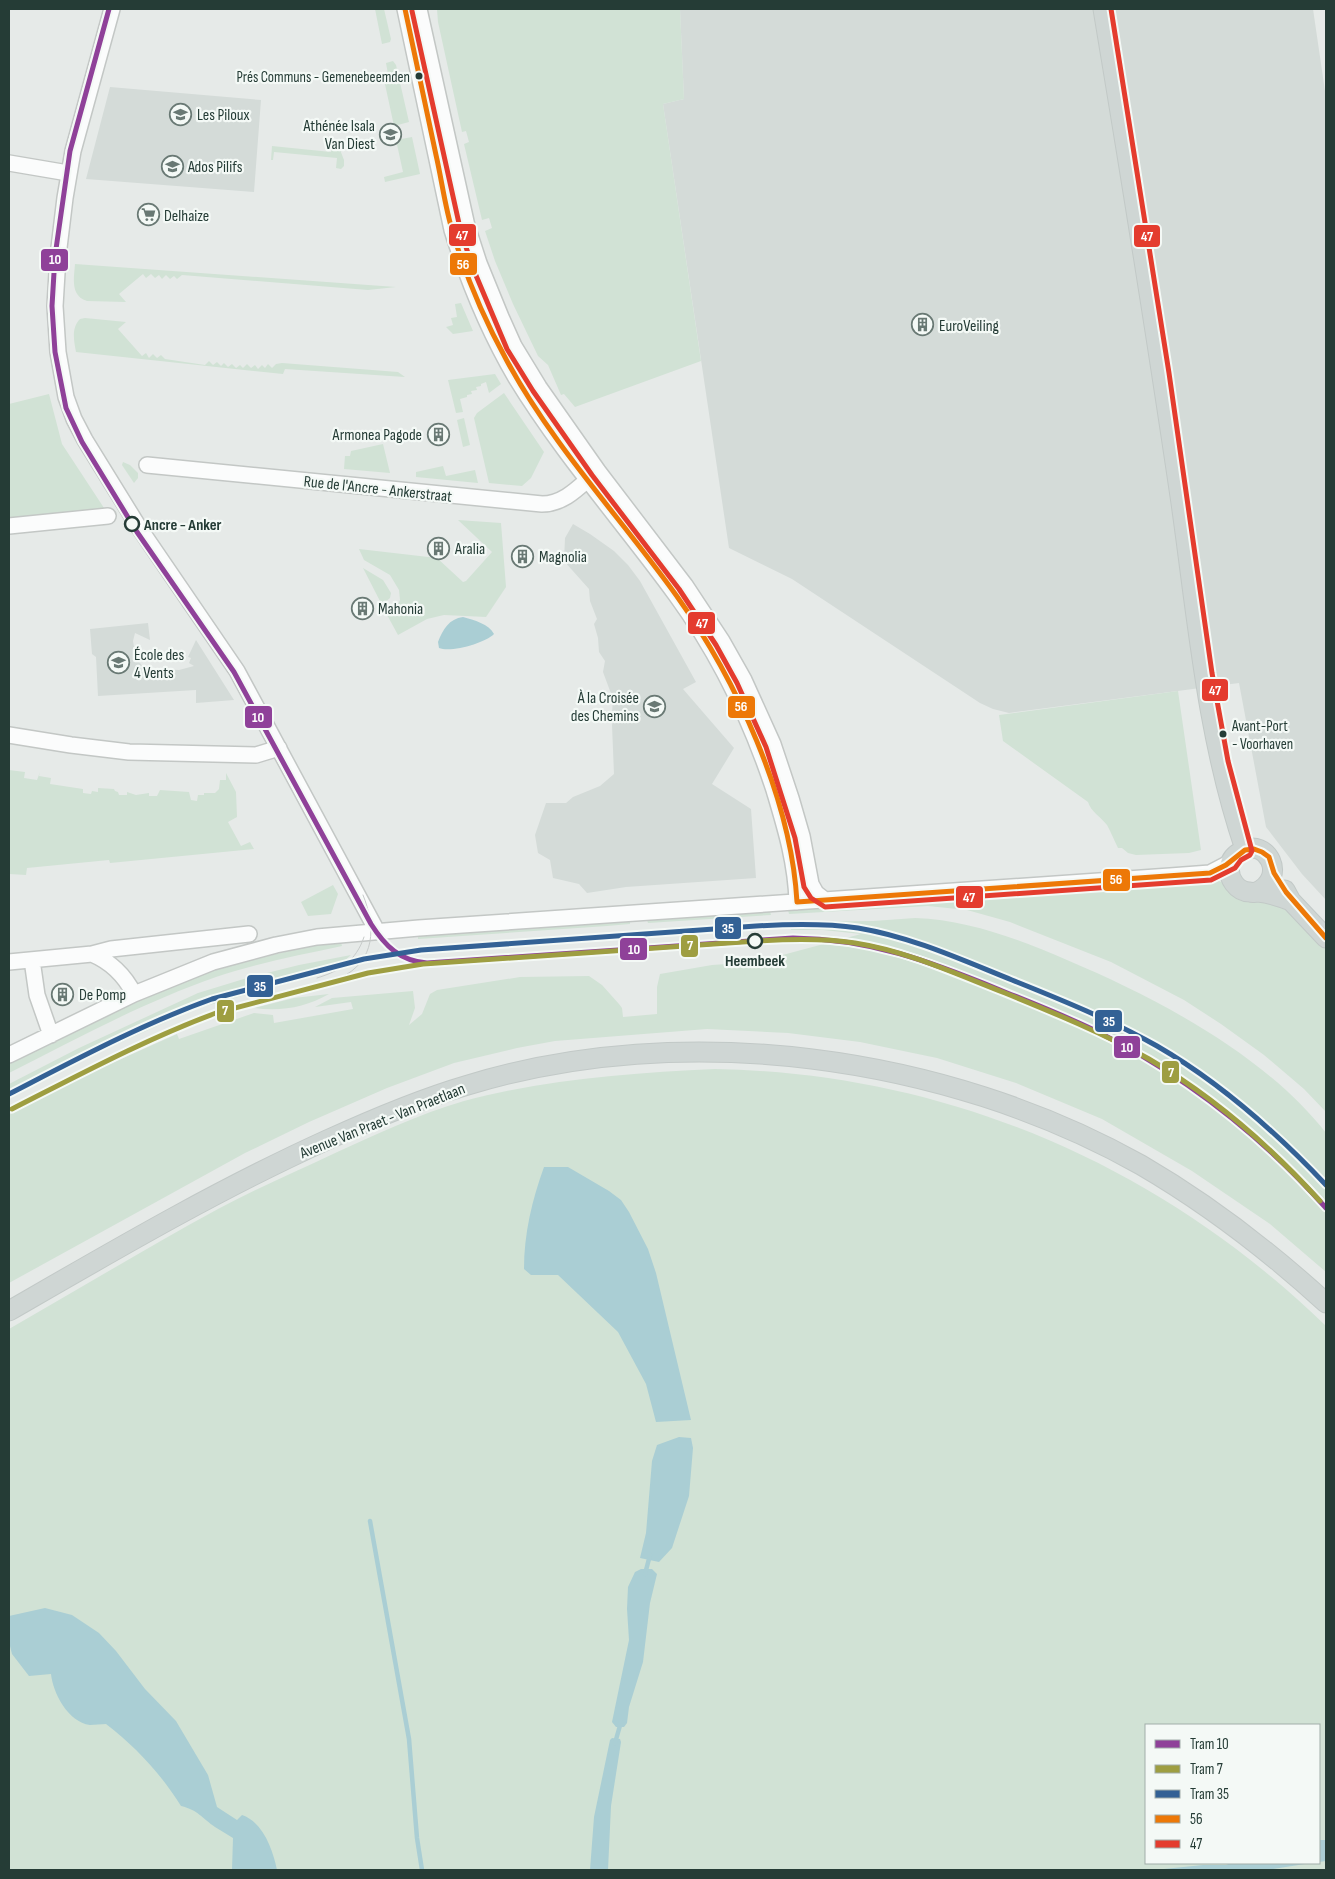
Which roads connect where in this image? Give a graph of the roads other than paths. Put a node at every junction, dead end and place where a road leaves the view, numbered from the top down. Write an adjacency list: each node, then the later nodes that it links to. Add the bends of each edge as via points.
1 (112, 9): 6 (street)
2 (405, 9): 8 (street, via 447,210 462,261 516,378)
3 (419, 9): 8 (street, via 460,198 482,271 528,370)
4 (1103, 9): 13 (main road, via 1209,699 1220,762)
5 (9, 163): 6 (street)
6 (68, 174): 12 (street, via 58,256 56,306 60,362 69,407 85,440 150,545 226,654)
7 (147, 465): 8 (street, Rue de l'Ancre - Ankerstraat, via 542,504 561,500)
8 (593, 476): 17 (street, via 685,585 744,680 773,744 789,790 811,884); 19 (street, via 676,596 732,686 764,759 787,833)
9 (108, 516): 10 (street)
10 (9, 526)
11 (9, 735): 12 (street, via 129,752 256,755)
12 (279, 748): 20 (street)
13 (1245, 849): 14 (main road, via 1236,854); 15 (main road, via 1254,848 1269,857)
14 (1231, 871): 16 (main road, via 1236,887 1242,891); 17 (street)
15 (1273, 873): 16 (main road, via 1271,881); 18 (main road)
16 (1257, 892): 18 (main road)
17 (825, 900): 19 (street)
18 (1291, 900): 22 (main road)
19 (797, 902): 20 (street)
20 (378, 931): 26 (street, via 317,937 239,955 199,967)
21 (249, 934): 23 (street, via 111,949)
22 (1326, 938)
23 (92, 954): 24 (street); 26 (street, via 120,972)
24 (32, 960): 25 (street); 27 (street, via 36,995)
25 (9, 962)
26 (134, 994): 27 (street)
27 (51, 1035): 28 (street)
28 (9, 1055)
29 (1326, 1303): 30 (main road, Avenue Van Praet - Van Praetlaan, via 1237,1228 1176,1187 1104,1146 1023,1111 933,1082 856,1065 778,1055 674,1053 621,1056 518,1072 467,1085 370,1121 207,1199)
30 (9, 1312)

